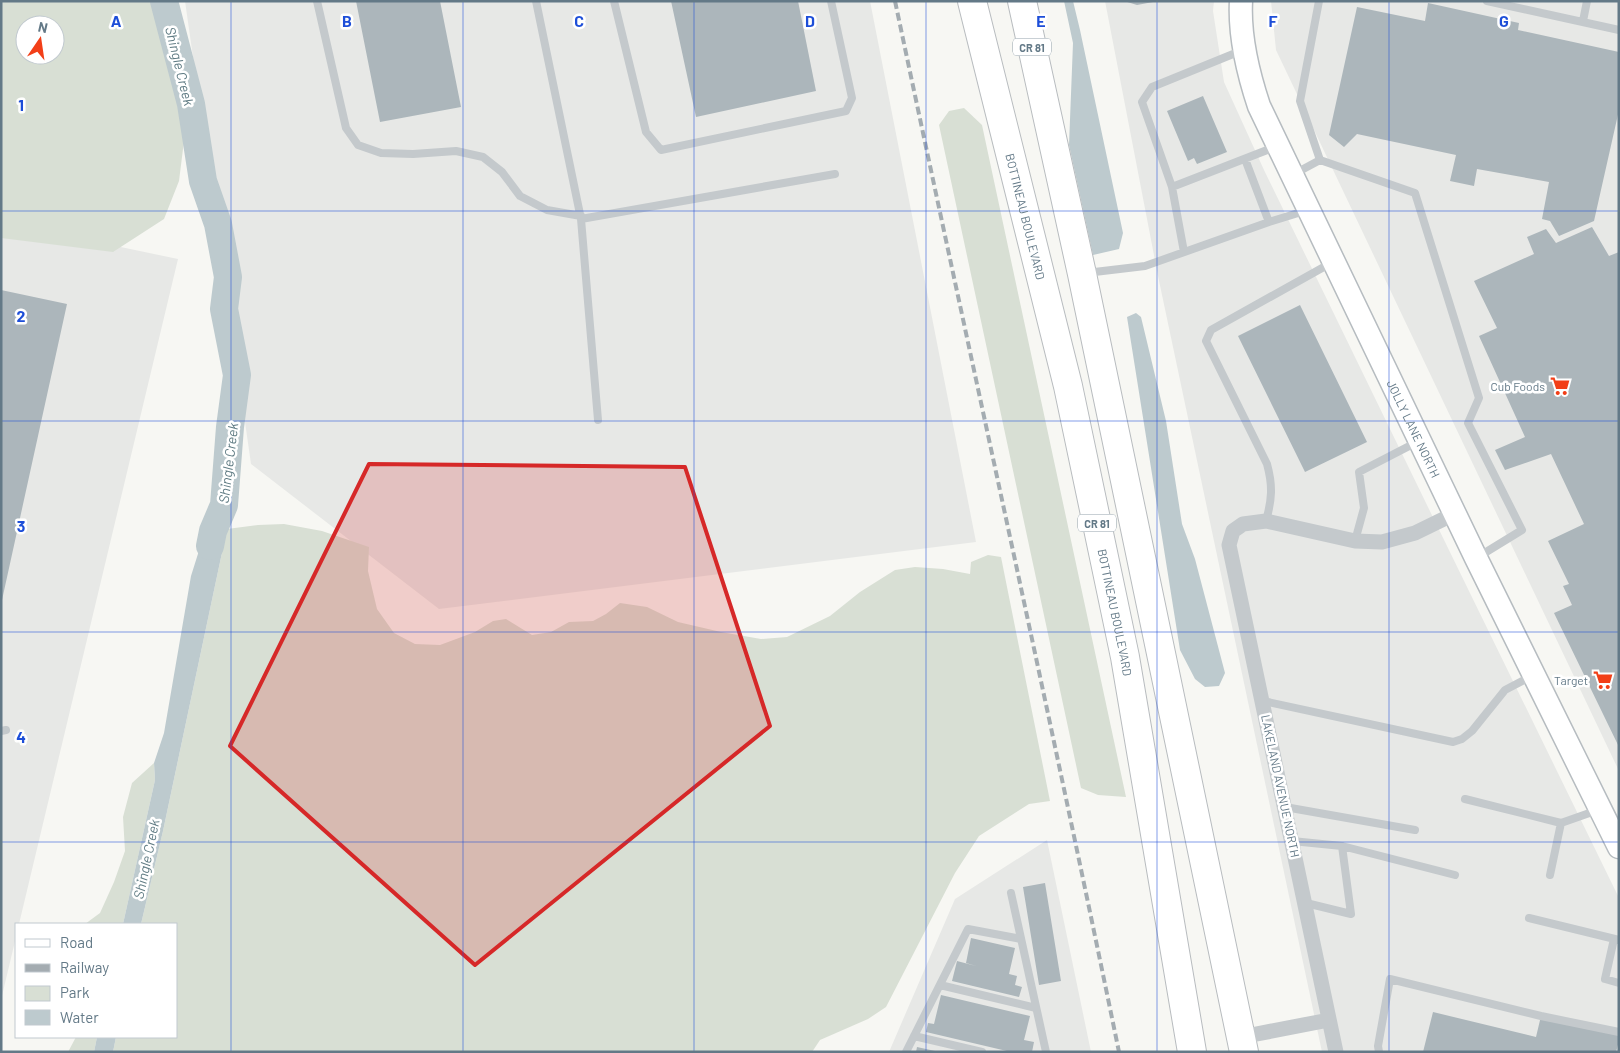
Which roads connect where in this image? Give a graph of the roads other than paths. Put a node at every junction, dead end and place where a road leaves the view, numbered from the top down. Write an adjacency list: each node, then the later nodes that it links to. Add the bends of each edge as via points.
1 (317, 1): 21 (lane, via 346,128 358,145 381,154 456,151 483,157 502,172 520,196 547,210)
2 (536, 1): 21 (lane)
3 (614, 1): 4 (lane, via 646,132 661,150 846,111 852,98)
4 (831, 1)
5 (972, 1): 59 (highway, BOTTINEAU BOULEVARD / CR 81, via 1066,376 1125,656)
6 (1022, 1): 25 (highway, CR 81)
7 (1241, 1): 13 (street, JOLLY LANE NORTH, via 1240,20)
8 (1319, 1): 16 (lane, via 1300,101)
9 (1487, 1): 11 (lane)
10 (1587, 1): 11 (lane)
11 (1583, 21): 12 (lane)
12 (1618, 29)
13 (1245, 49): 14 (street, JOLLY LANE NORTH, via 1259,106); 19 (lane, via 1152,87 1142,102)
14 (1277, 146): 15 (lane); 18 (street, JOLLY LANE NORTH)
15 (1245, 159): 19 (lane); 22 (lane)
16 (1320, 160): 18 (lane); 31 (lane, via 1415,194 1479,398 1468,423 1522,530)
17 (835, 174): 21 (lane)
18 (1292, 175): 20 (street, JOLLY LANE NORTH)
19 (1172, 187): 23 (lane)
20 (1310, 209): 22 (lane); 24 (street, JOLLY LANE NORTH)
21 (581, 218): 26 (lane)
22 (1269, 222): 23 (lane)
23 (1184, 252): 25 (lane, via 1145,266)
24 (1334, 261): 27 (street, JOLLY LANE NORTH); 29 (lane, via 1211,330 1206,340 1267,464 1272,482)
25 (1082, 274): 55 (highway, CR 81)
26 (598, 420)
27 (1420, 441): 28 (street, JOLLY LANE NORTH); 30 (lane, via 1359,472 1364,508)
28 (1456, 513): 30 (street, via 1415,533 1382,542); 31 (street, JOLLY LANE NORTH)
29 (1266, 521): 30 (street); 33 (street, LAKELAND AVENUE NORTH, via 1243,524 1233,531 1229,545)
30 (1355, 541)
31 (1476, 558): 32 (street, JOLLY LANE NORTH)
32 (1534, 675): 33 (lane, via 1504,690 1472,731 1453,742); 36 (street, JOLLY LANE NORTH)
33 (1262, 701): 35 (street, LAKELAND AVENUE NORTH)
34 (1464, 799): 37 (lane)
35 (1284, 807): 38 (lane); 39 (street, LAKELAND AVENUE NORTH)
36 (1600, 809): 37 (lane); 41 (street, JOLLY LANE NORTH)
37 (1561, 823): 43 (lane)
38 (1415, 830)
39 (1292, 840): 40 (lane); 45 (street, LAKELAND AVENUE NORTH)
40 (1342, 846): 42 (lane); 45 (lane, via 1351,914)
41 (1619, 847)
42 (1454, 875)
43 (1550, 875)
44 (1011, 894): 47 (lane)
45 (1306, 903): 52 (street, LAKELAND AVENUE NORTH)
46 (1529, 918): 48 (lane)
47 (1021, 939): 50 (lane, via 968,929); 51 (lane)
48 (1616, 939): 49 (lane, via 1605,979)
49 (1619, 983)
50 (940, 985): 51 (lane); 54 (lane)
51 (1036, 1008): 58 (lane)
52 (1330, 1020): 55 (street); 60 (street, LAKELAND AVENUE NORTH)
53 (1619, 1032): 61 (lane, via 1390,979)
54 (914, 1036): 56 (lane); 57 (lane)
55 (1242, 1044)
56 (906, 1052)
57 (982, 1052)
58 (1046, 1052)
59 (1192, 1052)
60 (1336, 1052)
61 (1379, 1052)

